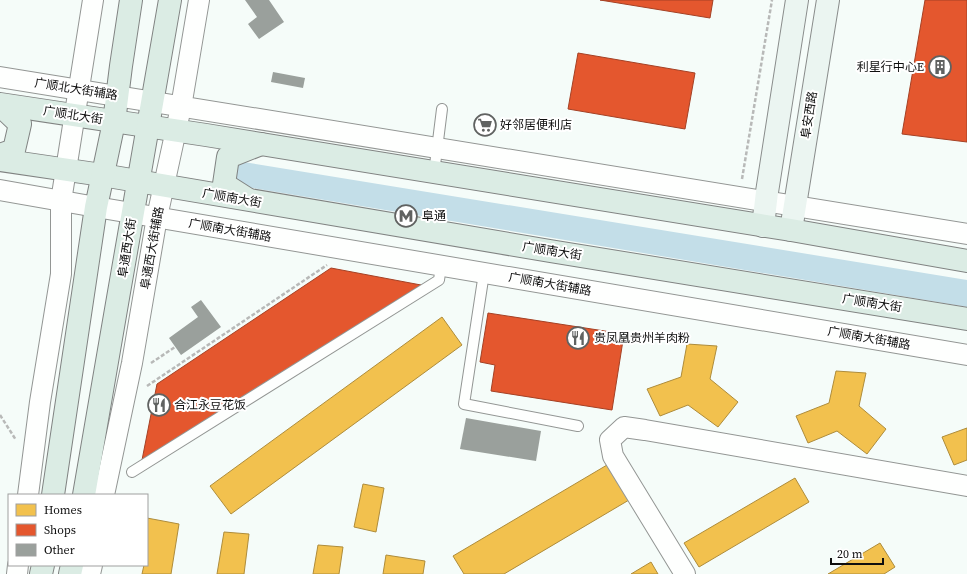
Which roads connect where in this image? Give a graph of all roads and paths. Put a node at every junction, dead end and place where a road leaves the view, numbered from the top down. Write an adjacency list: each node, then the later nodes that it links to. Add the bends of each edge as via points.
1 (93, 0): 9 (street)
2 (131, 0): 10 (main road)
3 (170, 0): 11 (main road, 阜通西大街)
4 (199, 0): 13 (street, 阜通西大街辅路)
5 (772, 0): 29 (path)
6 (798, 0): 32 (main road)
7 (828, 0): 33 (main road, 阜安西路)
8 (0, 77): 9 (street, 广顺北大街辅路)
9 (79, 90): 10 (street, 广顺北大街辅路); 15 (street)
10 (117, 96): 11 (street, 广顺北大街辅路); 16 (main road)
11 (151, 102): 13 (street); 17 (main road, 阜通西大街)
12 (0, 104): 15 (main road, 广顺北大街); 21 (main road, via 20,124 14,150)
13 (181, 107): 18 (street, 阜通西大街辅路); 20 (street)
14 (442, 109): 20 (lane)
15 (75, 116): 16 (main road, 广顺北大街); 23 (street)
16 (114, 122): 17 (main road, 广顺北大街); 25 (main road)
17 (147, 127): 18 (main road); 26 (main road, 阜通西大街)
18 (176, 131): 19 (main road); 27 (street, 阜通西大街辅路)
19 (261, 144): 24 (main road); 31 (main road, via 228,157 224,184)
20 (438, 149): 24 (lane); 29 (street)
21 (0, 155)
22 (0, 160): 23 (main road)
23 (66, 170): 25 (main road); 30 (street)
24 (434, 173): 37 (main road)
25 (102, 175): 26 (main road, 广顺南大街); 34 (main road)
26 (137, 182): 27 (main road, 广顺南大街); 35 (main road, 阜通西大街)
27 (164, 186): 31 (main road, 广顺南大街); 36 (street, 阜通西大街辅路)
28 (0, 190): 30 (street)
29 (739, 198): 32 (street)
30 (61, 201): 34 (street); 54 (street, via 61,274)
31 (251, 201): 44 (main road, 广顺南大街)
32 (766, 202): 33 (street); 37 (main road)
33 (795, 206): 38 (main road, 阜安西路); 39 (street)
34 (96, 207): 35 (street); 55 (main road)
35 (132, 213): 36 (street, 广顺南大街辅路); 56 (main road, 阜通西大街)
36 (157, 217): 42 (street, 广顺南大街辅路); 57 (street, 阜通西大街辅路, via 132,363)
37 (763, 226): 38 (main road)
38 (791, 230): 40 (main road)
39 (967, 234)
40 (967, 261)
41 (331, 262): 48 (path)
42 (441, 266): 43 (street, 广顺南大街辅路); 52 (lane, via 439,280)
43 (484, 273): 46 (street, 广顺南大街辅路); 50 (lane, via 464,404)
44 (967, 319)
45 (175, 347): 47 (path)
46 (967, 354)
47 (150, 363)
48 (147, 386)
49 (0, 415): 51 (path)
50 (578, 426)
51 (19, 445)
52 (132, 472)
53 (967, 486): 58 (street, via 624,428 610,440 613,456)
54 (28, 494)
55 (53, 494)
56 (84, 494)
57 (104, 494)
58 (685, 574)

